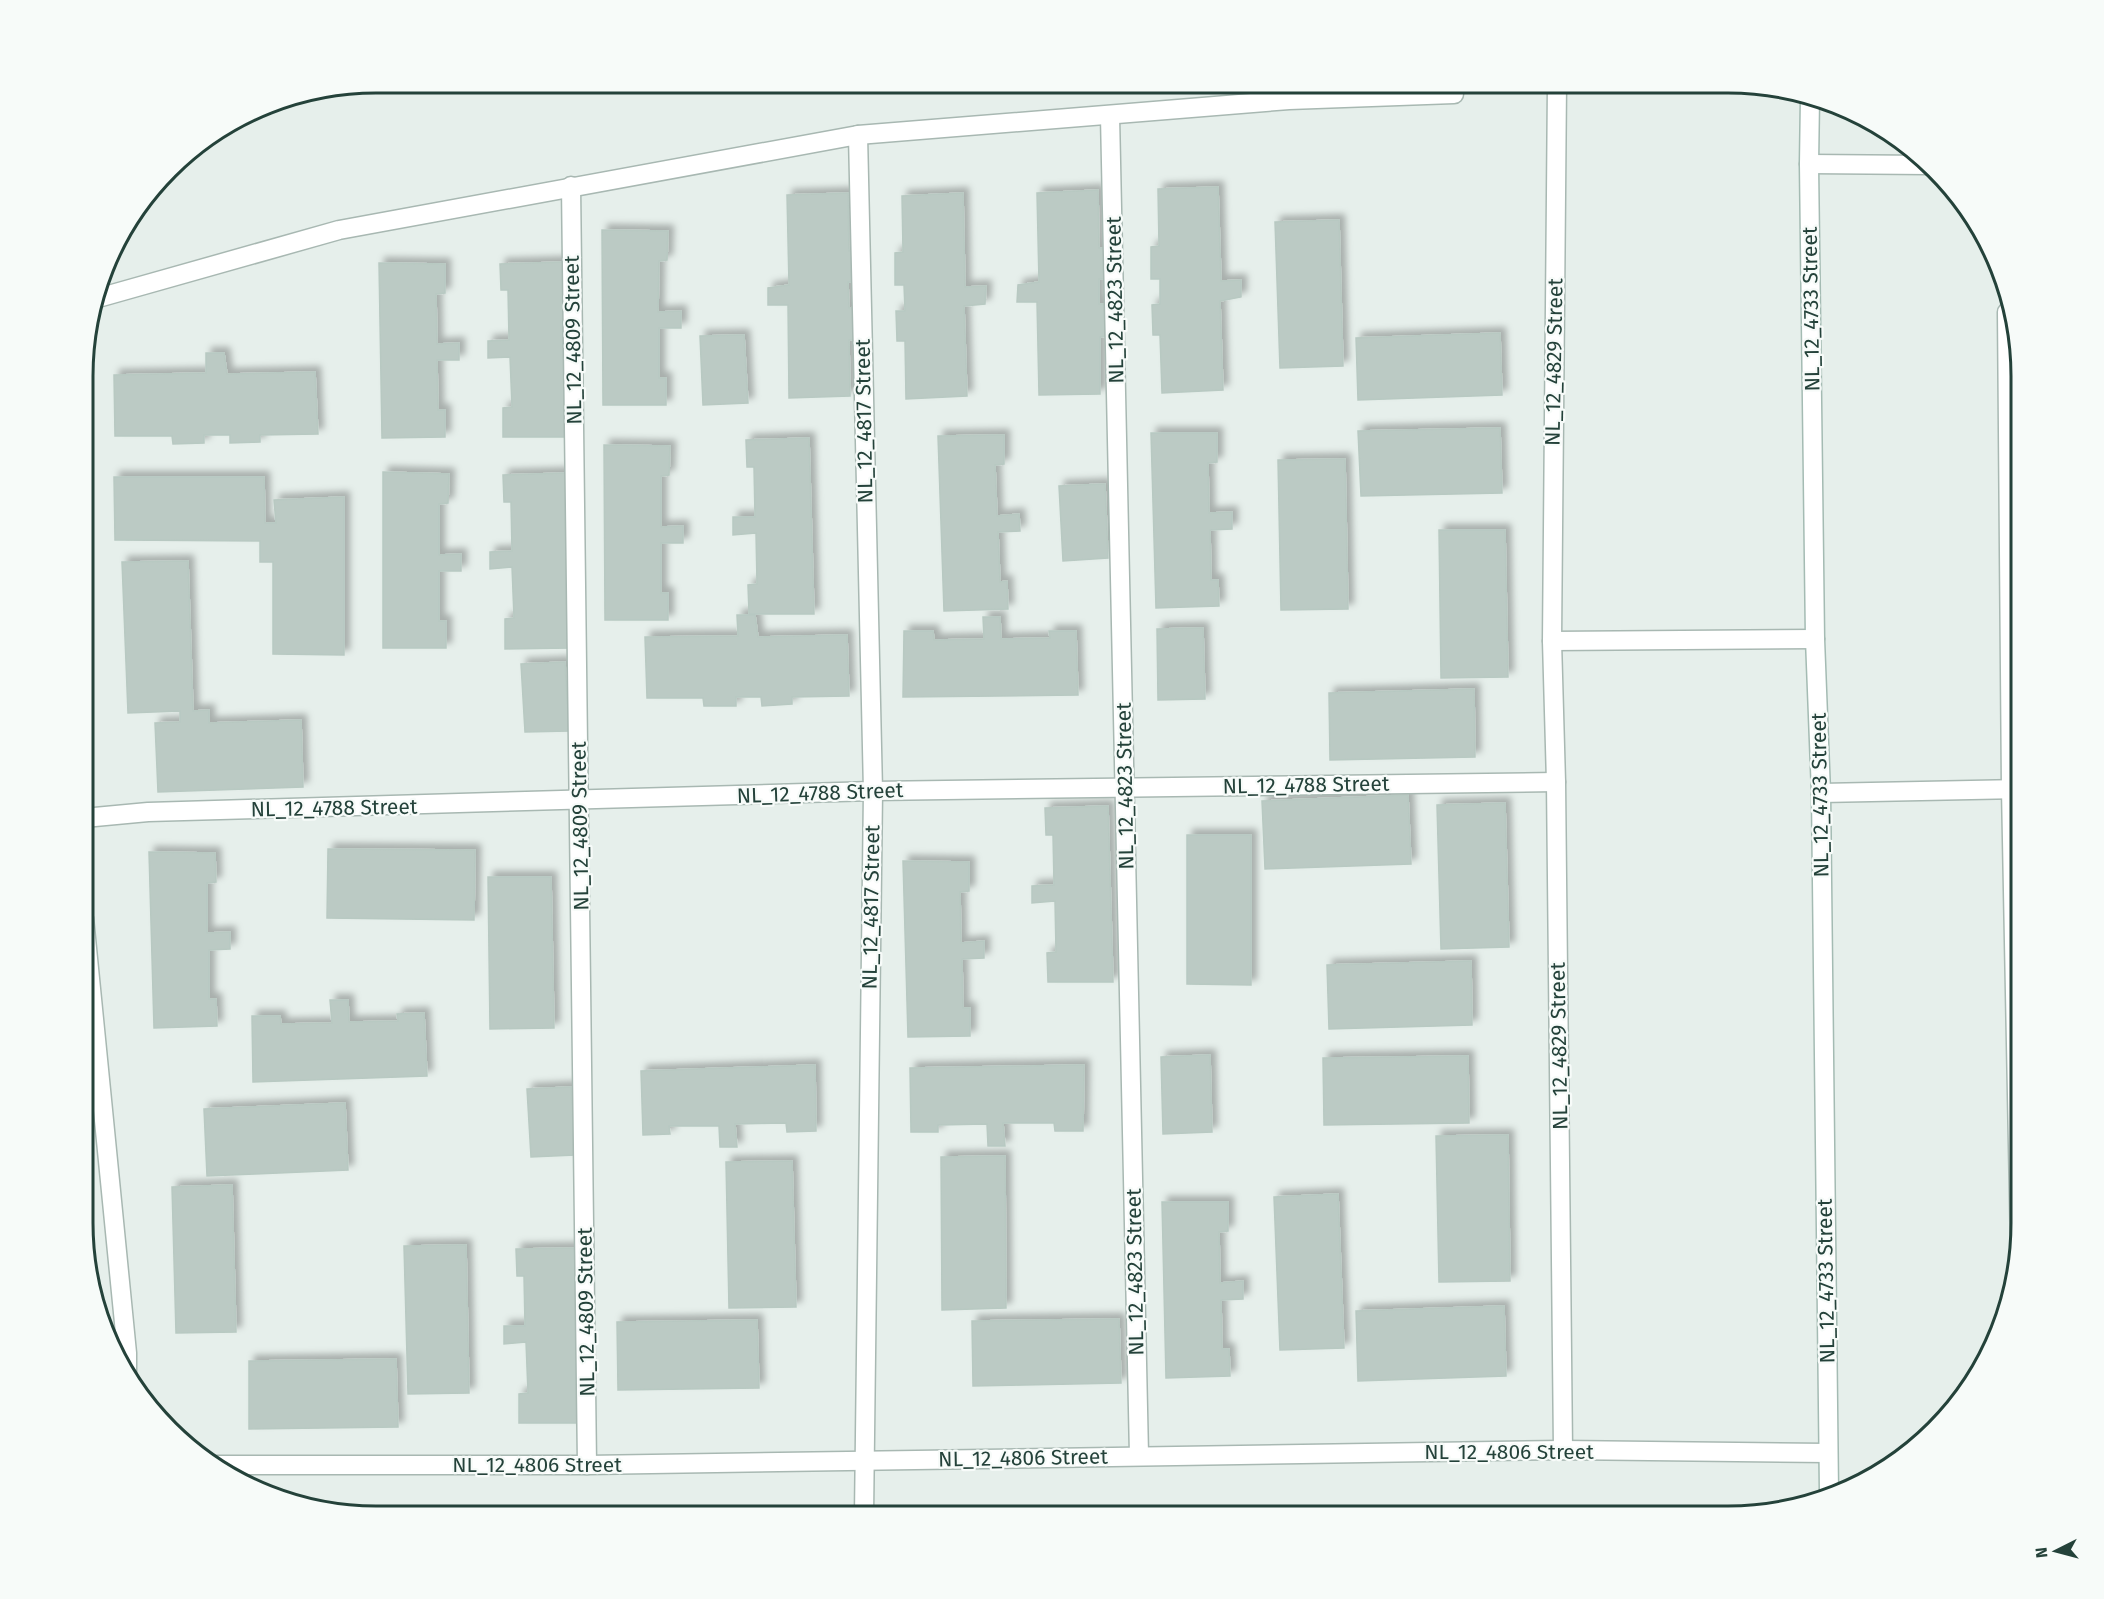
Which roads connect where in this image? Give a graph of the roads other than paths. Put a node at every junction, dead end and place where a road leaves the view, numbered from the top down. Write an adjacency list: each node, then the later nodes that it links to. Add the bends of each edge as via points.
1 (1557, 93): 13 (street, NL_12_4829 Street)
2 (1454, 94): 4 (street, via 1289,100)
3 (1810, 105): 6 (street, NL_12_4733 Street)
4 (1110, 117): 5 (street); 15 (street, NL_12_4823 Street)
5 (858, 135): 8 (street); 17 (street, NL_12_4817 Street)
6 (1809, 164): 7 (street); 12 (street, NL_12_4733 Street)
7 (1917, 165)
8 (571, 186): 9 (street, via 339,230); 19 (street, NL_12_4809 Street)
9 (105, 296)
10 (2007, 328): 11 (street)
11 (2011, 524)
12 (1815, 639): 13 (street); 18 (street, NL_12_4733 Street)
13 (1552, 641): 14 (street, NL_12_4829 Street)
14 (1557, 782): 15 (street, NL_12_4788 Street); 23 (street, NL_12_4829 Street)
15 (1126, 787): 17 (street, NL_12_4788 Street); 25 (street, NL_12_4823 Street)
16 (2011, 789): 18 (street)
17 (873, 791): 19 (street, NL_12_4788 Street); 26 (street, NL_12_4817 Street)
18 (1821, 793): 24 (street, NL_12_4733 Street)
19 (580, 801): 20 (street, NL_12_4788 Street, via 148,812); 28 (street, NL_12_4809 Street)
20 (93, 817)
21 (93, 1007): 22 (street)
22 (128, 1359)
23 (1563, 1450): 24 (street, NL_12_4806 Street); 25 (street, NL_12_4806 Street)
24 (1828, 1453): 29 (street, NL_12_4733 Street)
25 (1139, 1455): 26 (street, NL_12_4806 Street)
26 (863, 1462): 28 (street, NL_12_4806 Street); 30 (street, NL_12_4817 Street)
27 (230, 1465): 28 (street, NL_12_4806 Street)
28 (587, 1465)
29 (1829, 1487)
30 (864, 1506)

